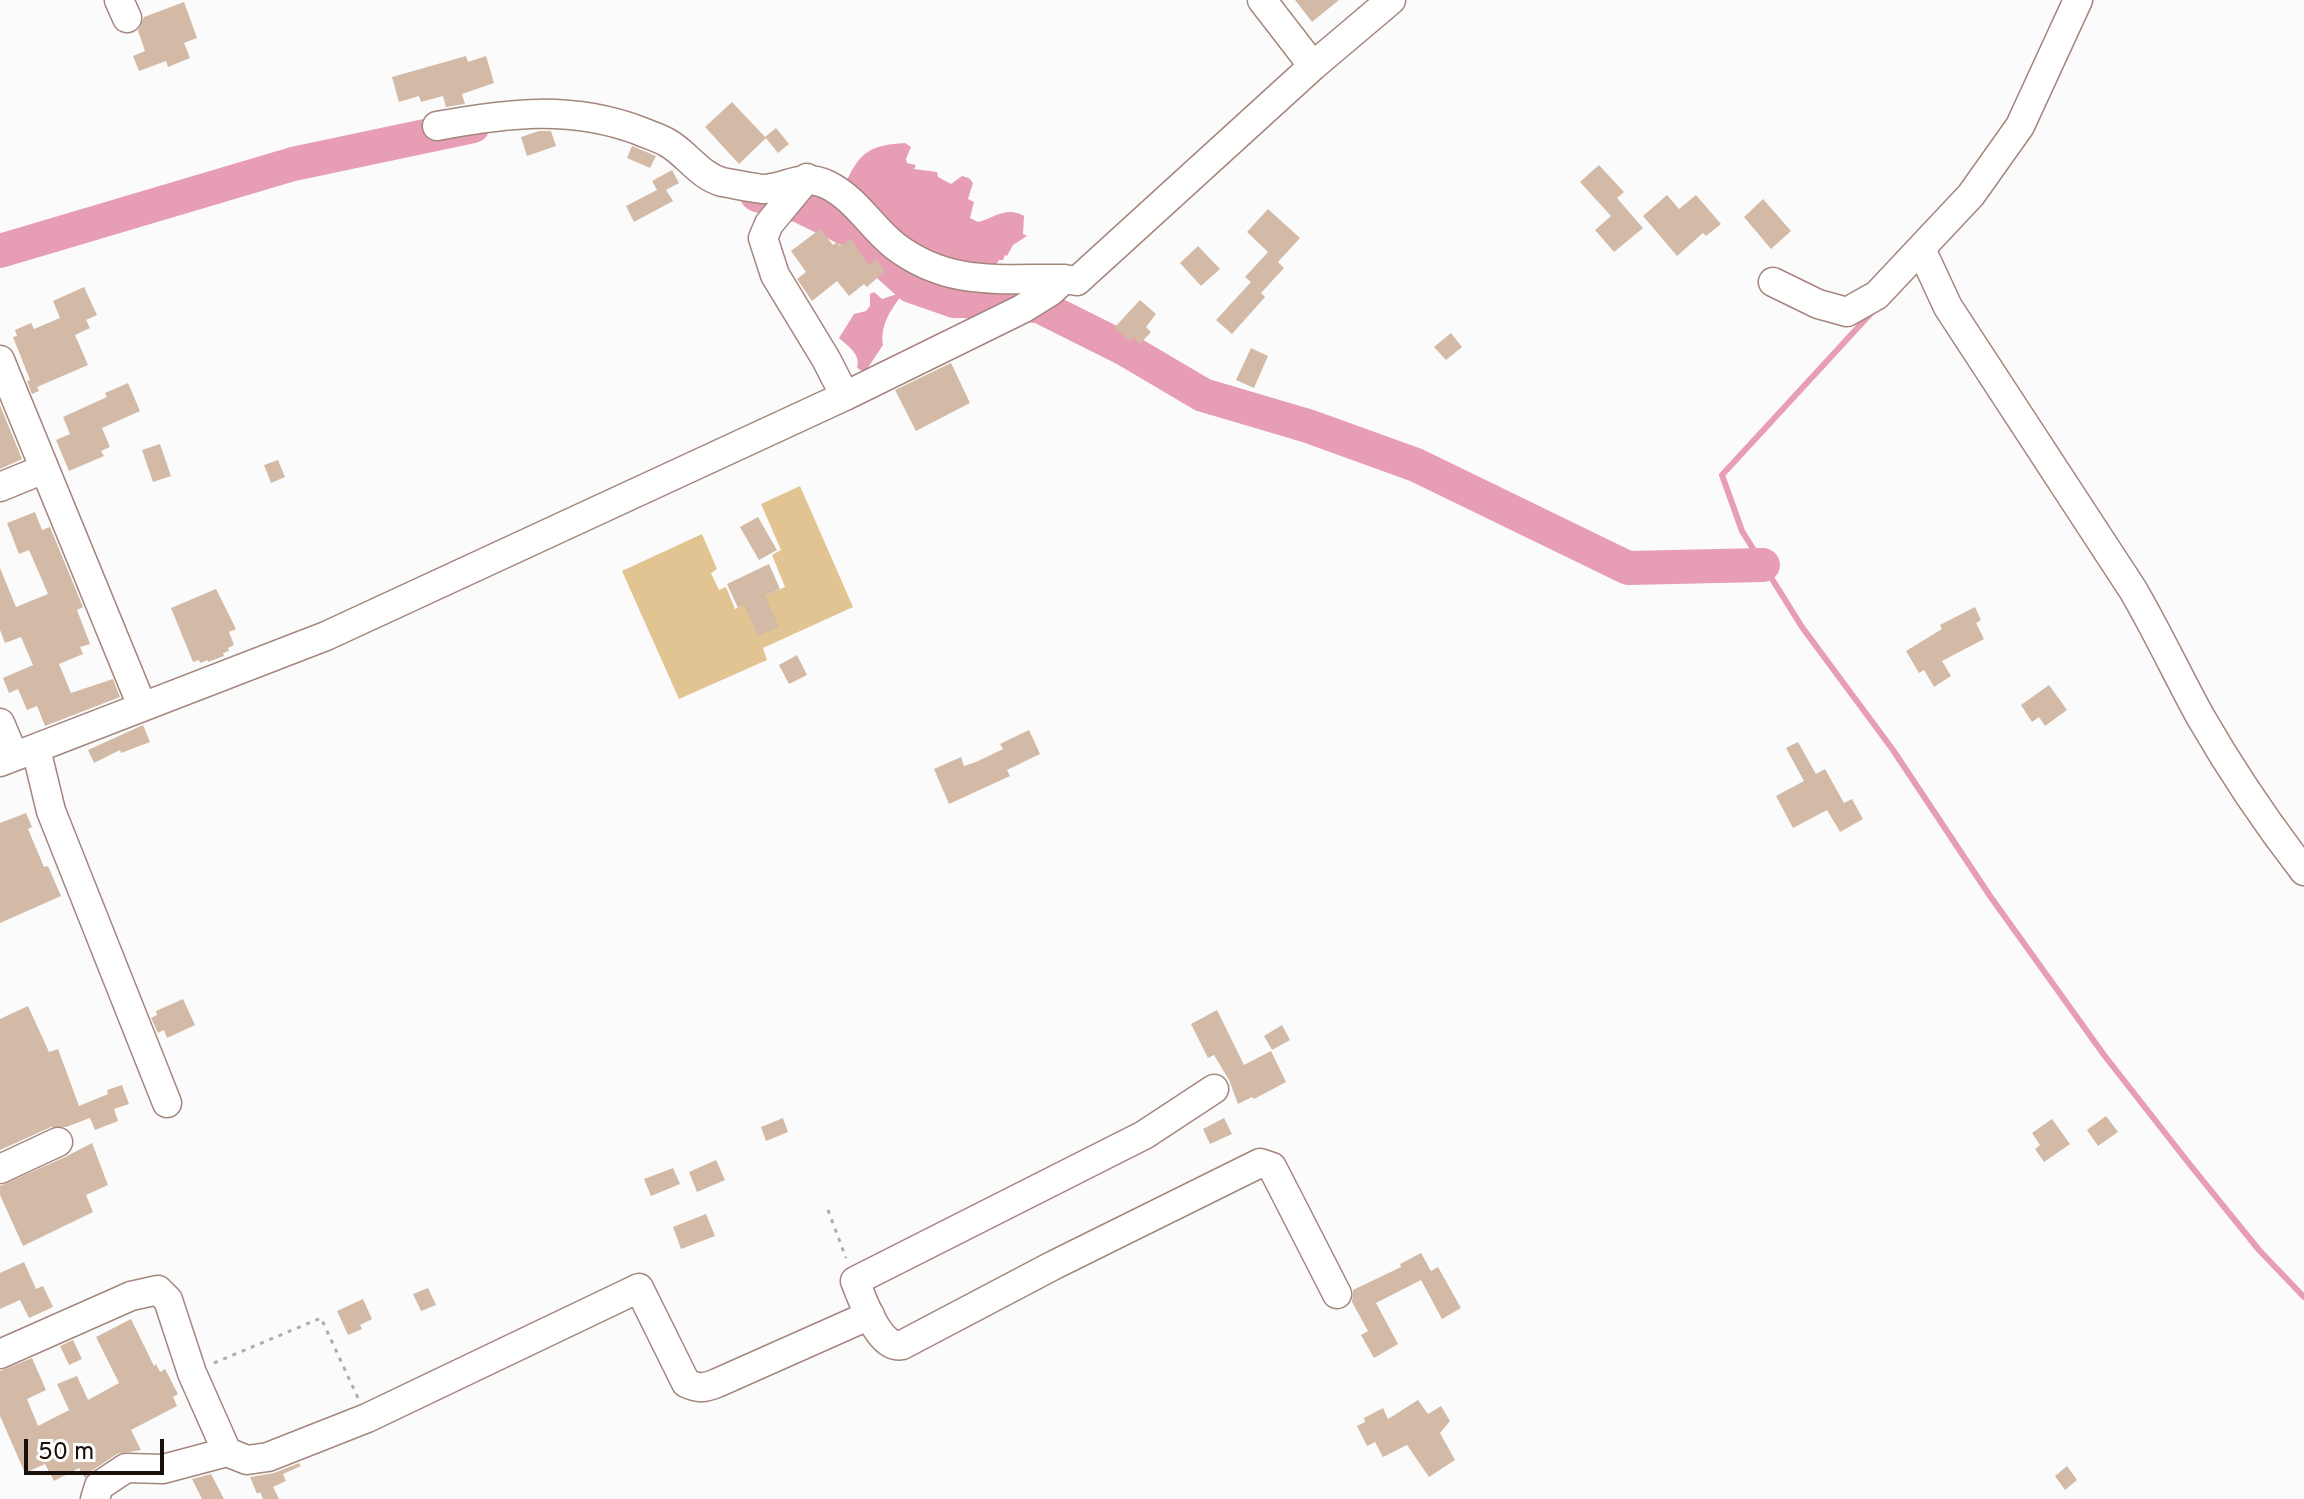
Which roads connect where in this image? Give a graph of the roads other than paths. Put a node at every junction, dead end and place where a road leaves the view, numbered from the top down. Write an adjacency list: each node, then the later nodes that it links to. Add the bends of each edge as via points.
1 (1262, 0): 4 (street)
2 (1391, 0): 4 (street)
3 (2078, 0): 7 (street, via 2020,126 1971,195)
4 (1313, 66): 9 (street, via 1077,281)
5 (437, 126): 6 (street, via 525,112 596,118 668,143 721,181 764,189)
6 (807, 178): 9 (street, via 829,185 894,245 939,270 963,278); 11 (street, via 763,238 775,275)
7 (1921, 249): 8 (street, via 1877,295 1847,312); 17 (street, via 1948,307 2133,590 2201,717 2268,825)
8 (1773, 282)
9 (1058, 285): 11 (street, via 1022,309)
10 (0, 360): 12 (street)
11 (845, 396): 14 (street, via 326,636)
12 (44, 469): 13 (street); 14 (street)
13 (0, 487)
14 (142, 706): 16 (street)
15 (0, 723): 16 (street)
16 (17, 756): 19 (street, via 51,811)
17 (2304, 871)
18 (1214, 1089): 23 (street, via 1144,1135 855,1281)
19 (167, 1103)
20 (58, 1142): 21 (street)
21 (0, 1169)
22 (1337, 1294): 23 (street, via 1272,1167 1260,1163 902,1345 888,1343)
23 (870, 1315): 25 (street, via 705,1388 695,1387 686,1383 639,1288 367,1418 268,1457 247,1460)
24 (0, 1354): 25 (street, via 131,1296 158,1290 168,1300 192,1373)
25 (227, 1452): 26 (street, via 163,1469 126,1468 99,1486)
26 (95, 1499)

